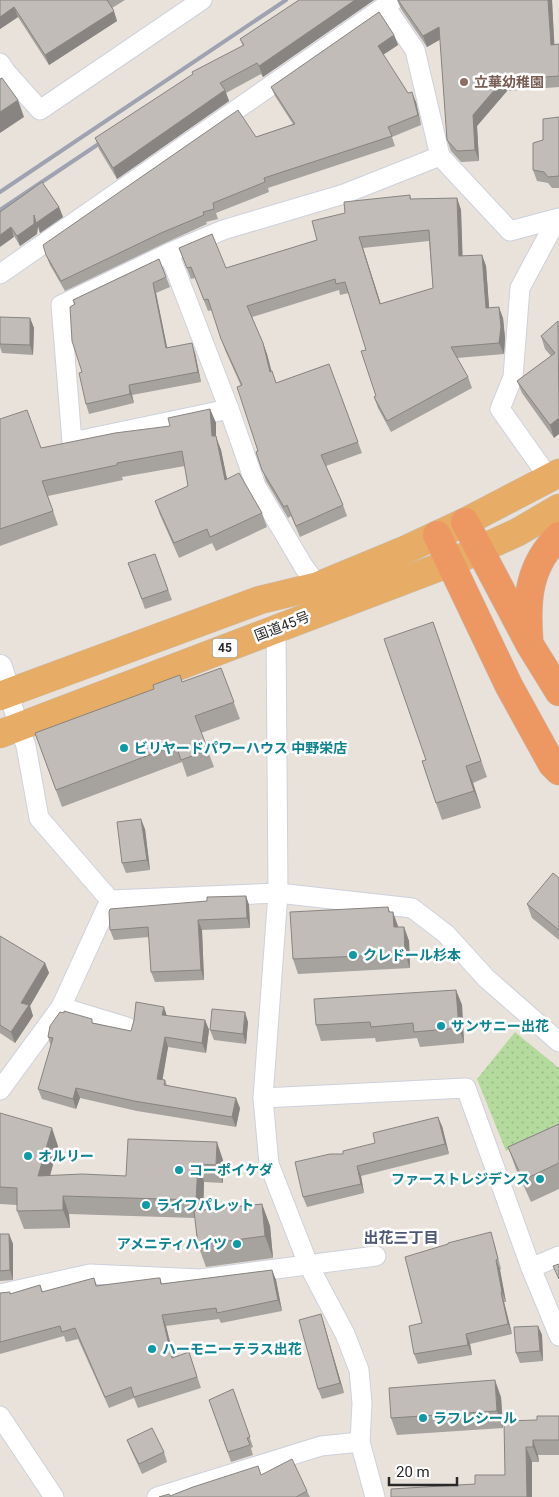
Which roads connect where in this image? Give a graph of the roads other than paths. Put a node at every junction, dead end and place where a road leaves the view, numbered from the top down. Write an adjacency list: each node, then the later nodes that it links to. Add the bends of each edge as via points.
1 (202, 0): 3 (street, via 40,110)
2 (390, 3): 4 (street, via 415,50); 7 (street)
3 (2, 70)
4 (440, 156): 5 (street, via 510,231); 6 (street, via 344,194 223,230)
5 (558, 219): 9 (street, via 520,288 513,377 500,409)
6 (169, 253): 8 (street); 8 (street, via 61,305 72,442)
7 (0, 274)
8 (229, 409): 16 (street, via 256,486)
9 (554, 476): 11 (highway, 国道45号 / 45)
10 (559, 508): 14 (highway, 国道45号 / 45)
11 (465, 522): 12 (highway, 国道45号 / 45); 14 (highway)
12 (437, 535): 15 (highway); 16 (highway, 国道45号 / 45)
13 (559, 536): 18 (highway, via 549,545 533,575 528,619)
14 (480, 550): 15 (highway, 国道45号 / 45); 18 (highway)
15 (450, 563): 17 (highway, 国道45号 / 45); 23 (highway, via 509,686)
16 (318, 586): 21 (highway, 国道45号 / 45, via 260,600)
17 (276, 628): 22 (highway, 国道45号 / 45); 24 (street)
18 (530, 645): 20 (highway)
19 (0, 667): 21 (street)
20 (559, 692)
21 (4, 694): 22 (street)
22 (10, 730): 25 (street, via 26,746 39,818)
23 (559, 771)
24 (278, 893): 25 (street); 28 (street, via 412,908 446,934 486,978); 30 (street)
25 (110, 900): 26 (street)
26 (61, 1007): 27 (street); 29 (street)
27 (127, 1027)
28 (559, 1042)
29 (1, 1086)
30 (263, 1098): 33 (street, via 270,1164); 34 (street, via 466,1088)
31 (376, 1256): 33 (street)
32 (559, 1256): 34 (street)
33 (308, 1264): 35 (street, via 200,1279 90,1274); 38 (street, via 345,1334 358,1370 362,1403)
34 (531, 1268): 36 (street)
35 (0, 1294)
36 (559, 1336)
37 (0, 1416): 39 (street)
38 (360, 1442): 40 (street, via 320,1446); 41 (street)
39 (54, 1497)
40 (157, 1497)
41 (375, 1497)

